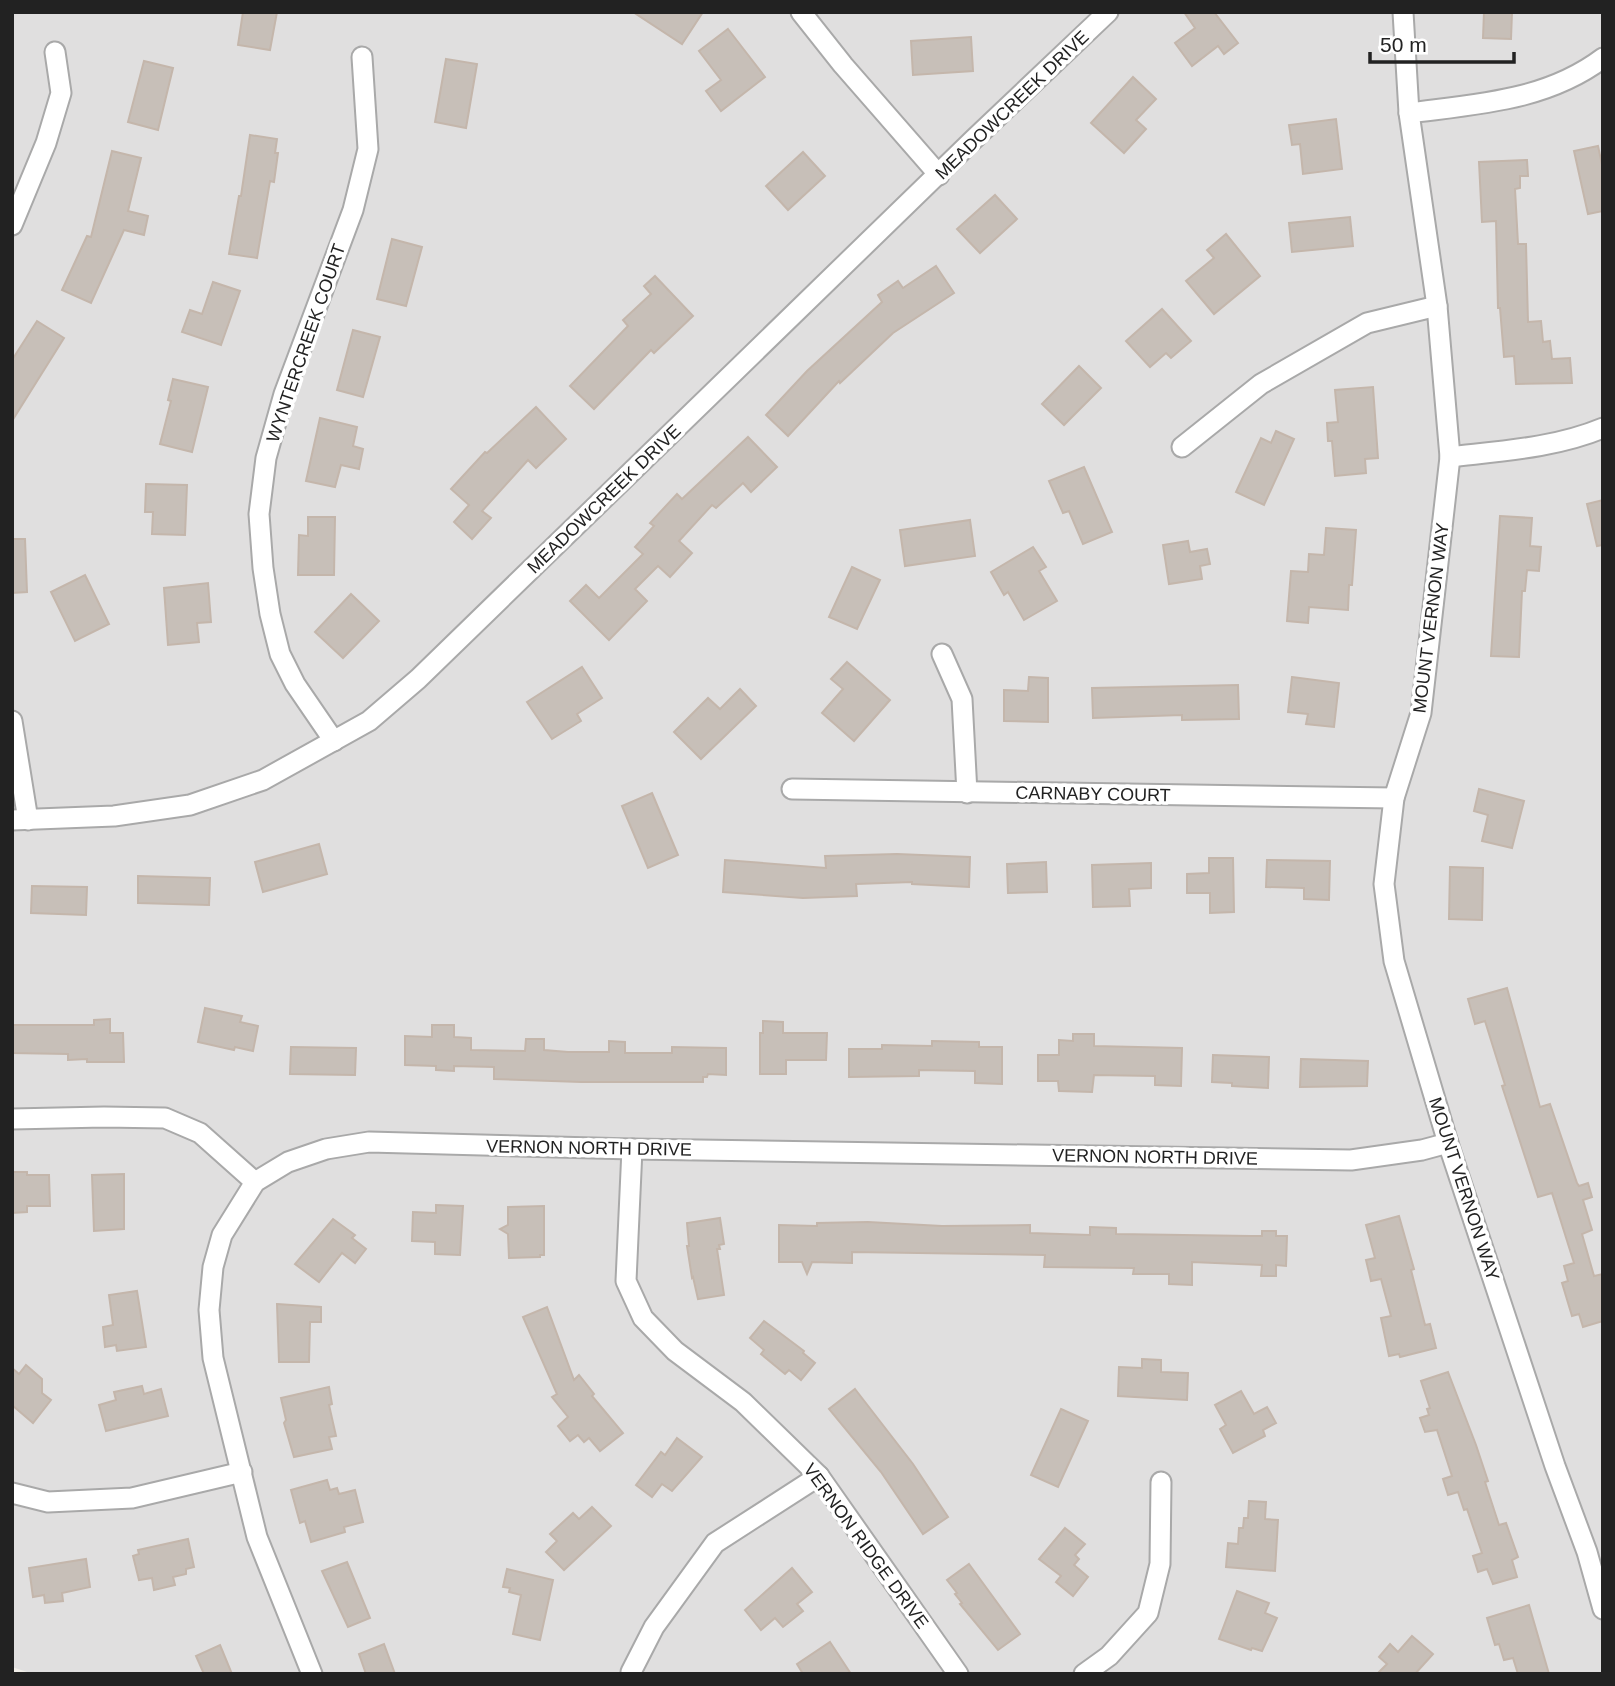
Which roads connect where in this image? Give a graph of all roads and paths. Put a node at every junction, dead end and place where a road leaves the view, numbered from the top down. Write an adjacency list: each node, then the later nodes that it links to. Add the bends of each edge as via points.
1 (801, 12): 8 (street)
2 (1108, 12): 8 (street, MEADOWCREEK DRIVE)
3 (1403, 12): 7 (street, MOUNT VERNON WAY)
4 (55, 52): 9 (street, via 61,93 46,144)
5 (362, 57): 16 (street, WYNTERCREEK COURT, via 368,149 353,211 284,394 266,458 259,514 263,568 280,654)
6 (1603, 58): 7 (street, via 1560,83 1518,98)
7 (1409, 113): 10 (street, MOUNT VERNON WAY)
8 (939, 175): 16 (street, MEADOWCREEK DRIVE, via 418,679 369,721)
9 (12, 225)
10 (1437, 306): 12 (street, via 1367,323 1261,384); 13 (street, MOUNT VERNON WAY)
11 (1603, 428): 13 (street, via 1579,439)
12 (1182, 447)
13 (1450, 457): 19 (street, MOUNT VERNON WAY, via 1421,713)
14 (942, 654): 18 (street, via 962,699)
15 (12, 721): 20 (street)
16 (334, 741): 20 (street, MEADOWCREEK DRIVE, via 263,780 190,805 114,816)
17 (792, 789): 18 (street, CARNABY COURT)
18 (967, 793): 19 (street, CARNABY COURT)
19 (1394, 798): 22 (street, MOUNT VERNON WAY, via 1384,884 1394,961)
20 (20, 820)
21 (12, 1119): 24 (street, via 165,1118 200,1133)
22 (1448, 1143): 23 (street, VERNON NORTH DRIVE, via 1351,1160); 29 (street, MOUNT VERNON WAY)
23 (632, 1149): 24 (street, VERNON NORTH DRIVE, via 369,1142 288,1161); 26 (street, VERNON RIDGE DRIVE, via 626,1281 643,1318 675,1351 743,1402)
24 (255, 1182): 25 (street, VERNON NORTH DRIVE, via 222,1235 209,1310 213,1358)
25 (242, 1472): 28 (street, via 132,1498 48,1502); 31 (street, VERNON NORTH DRIVE, via 257,1536)
26 (819, 1476): 30 (street, via 715,1543 654,1627); 32 (street, VERNON RIDGE DRIVE)
27 (1161, 1482): 33 (street, via 1160,1564 1148,1613 1109,1656)
28 (12, 1493)
29 (1603, 1609)
30 (631, 1672)
31 (312, 1674)
32 (958, 1674)
33 (1084, 1674)

